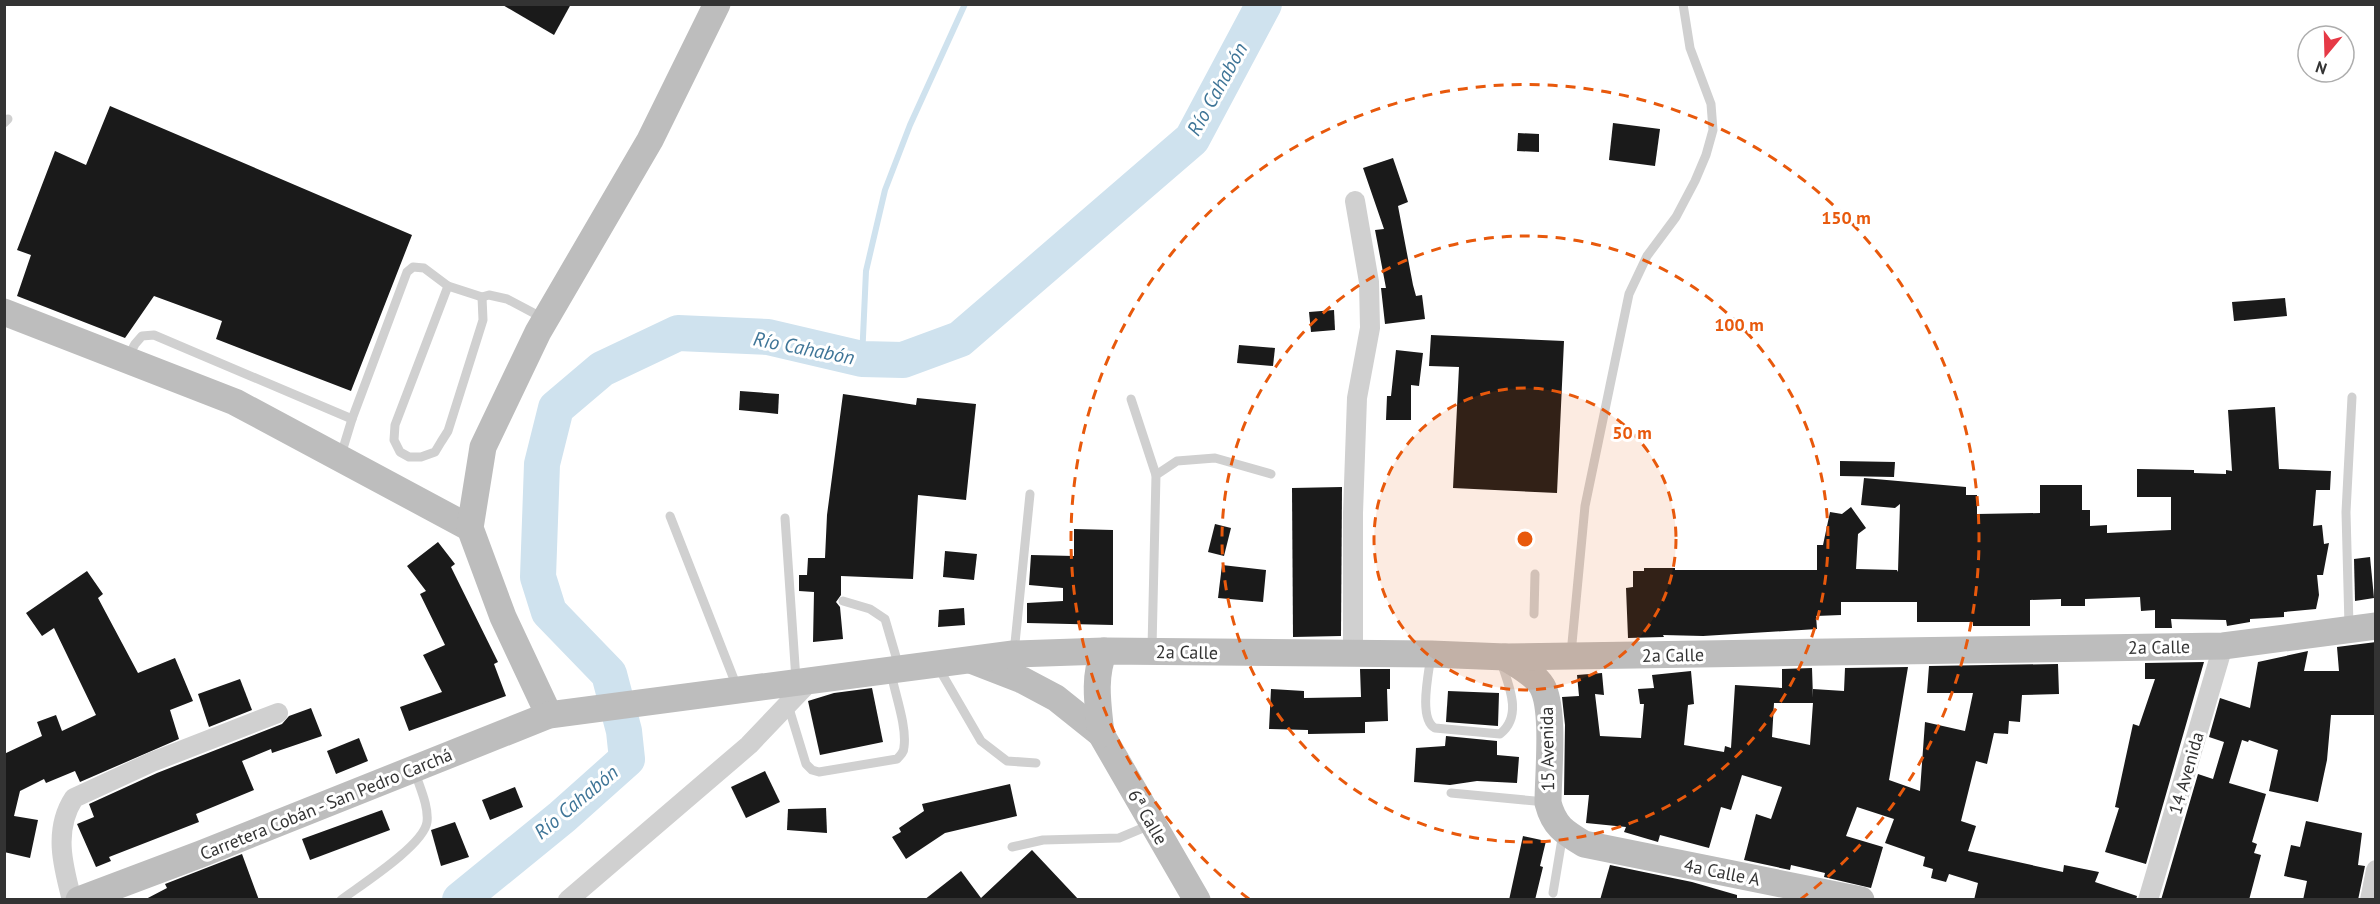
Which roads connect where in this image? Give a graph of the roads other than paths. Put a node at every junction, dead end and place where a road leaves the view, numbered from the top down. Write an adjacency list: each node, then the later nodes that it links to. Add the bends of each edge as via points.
1 (717, 4): 7 (main road, via 650,140)
2 (1683, 4): 30 (lane, via 1690,48 1711,104 1713,130 1695,180 1676,217 1647,256 1629,294 1585,506)
3 (1355, 201): 28 (street, via 1369,282 1370,328 1358,398)
4 (448, 286): 5 (lane); 5 (lane, via 395,425 394,440 400,452 409,457 435,452 448,431 483,320); 11 (lane, via 424,268 413,267 407,272)
5 (482, 297): 7 (lane, via 507,299)
6 (4, 312): 8 (main road)
7 (545, 319): 18 (main road, via 483,447)
8 (127, 360): 11 (lane, via 142,336 154,335); 12 (main road, via 235,402)
9 (2352, 397): 23 (lane, via 2346,513)
10 (1131, 399): 14 (lane)
11 (352, 419): 12 (lane)
12 (340, 459): 18 (main road)
13 (1271, 474): 14 (lane, via 1215,458 1177,461)
14 (1156, 475): 26 (lane)
15 (1030, 494): 27 (lane)
16 (669, 516): 35 (lane)
17 (785, 518): 36 (lane)
18 (470, 528): 38 (main road, via 502,618)
19 (1535, 574): 21 (lane)
20 (843, 601): 34 (lane, via 870,609 885,619)
21 (1534, 614)
22 (2376, 626): 23 (main road, 2a Calle)
23 (2349, 628): 24 (main road, 2a Calle)
24 (2223, 646): 30 (main road, 2a Calle); 55 (street, 14 Avenida)
25 (1104, 651): 26 (main road, 2a Calle); 27 (main road, 2a Calle); 39 (main road, 6ª Calle, via 1097,668 1096,687)
26 (1152, 652): 28 (main road, 2a Calle)
27 (1013, 654): 32 (main road, 2a Calle)
28 (1353, 654): 29 (main road, 2a Calle)
29 (1431, 654): 31 (main road, 2a Calle); 31 (lane, via 1425,704 1430,725 1500,734 1509,726 1514,713)
30 (1571, 656): 31 (main road, 2a Calle)
31 (1502, 657): 43 (main road, 15 Avenida, via 1530,674 1541,685 1549,704)
32 (969, 660): 33 (main road, 2a Calle); 39 (main road, 6ª Calle, via 1056,698)
33 (936, 664): 34 (main road, 2a Calle); 40 (lane, via 981,741 1007,761)
34 (895, 670): 36 (main road, 2a Calle); 36 (lane, via 904,747 897,759 812,770 806,764)
35 (738, 689): 36 (main road, 2a Calle); 38 (main road, Carretera Cobán - San Pedro Carchá)
36 (798, 689): 52 (street, via 749,745)
37 (278, 713): 49 (street, via 152,762 74,798 62,828 61,859)
38 (561, 713): 41 (main road, Carretera Cobán - San Pedro Carchá)
39 (1101, 734): 44 (main road, 6ª Calle)
40 (1036, 763)
41 (414, 769): 50 (main road, Carretera Cobán - San Pedro Carchá); 51 (lane, via 426,808 427,822 422,834)
42 (1451, 793): 43 (lane)
43 (1548, 802): 45 (main road, 15 Avenida, via 1552,817)
44 (1152, 824): 46 (lane, via 1119,838 1043,840); 53 (main road, 6ª Calle)
45 (1573, 838): 48 (lane); 54 (main road, 4a Calle A)
46 (1012, 847)
47 (2376, 870): 56 (street)
48 (1553, 893)
49 (72, 900)
50 (79, 900)
51 (341, 900)
52 (568, 900)
53 (1197, 900)
54 (1861, 900)
55 (2148, 900)
56 (2370, 900)

